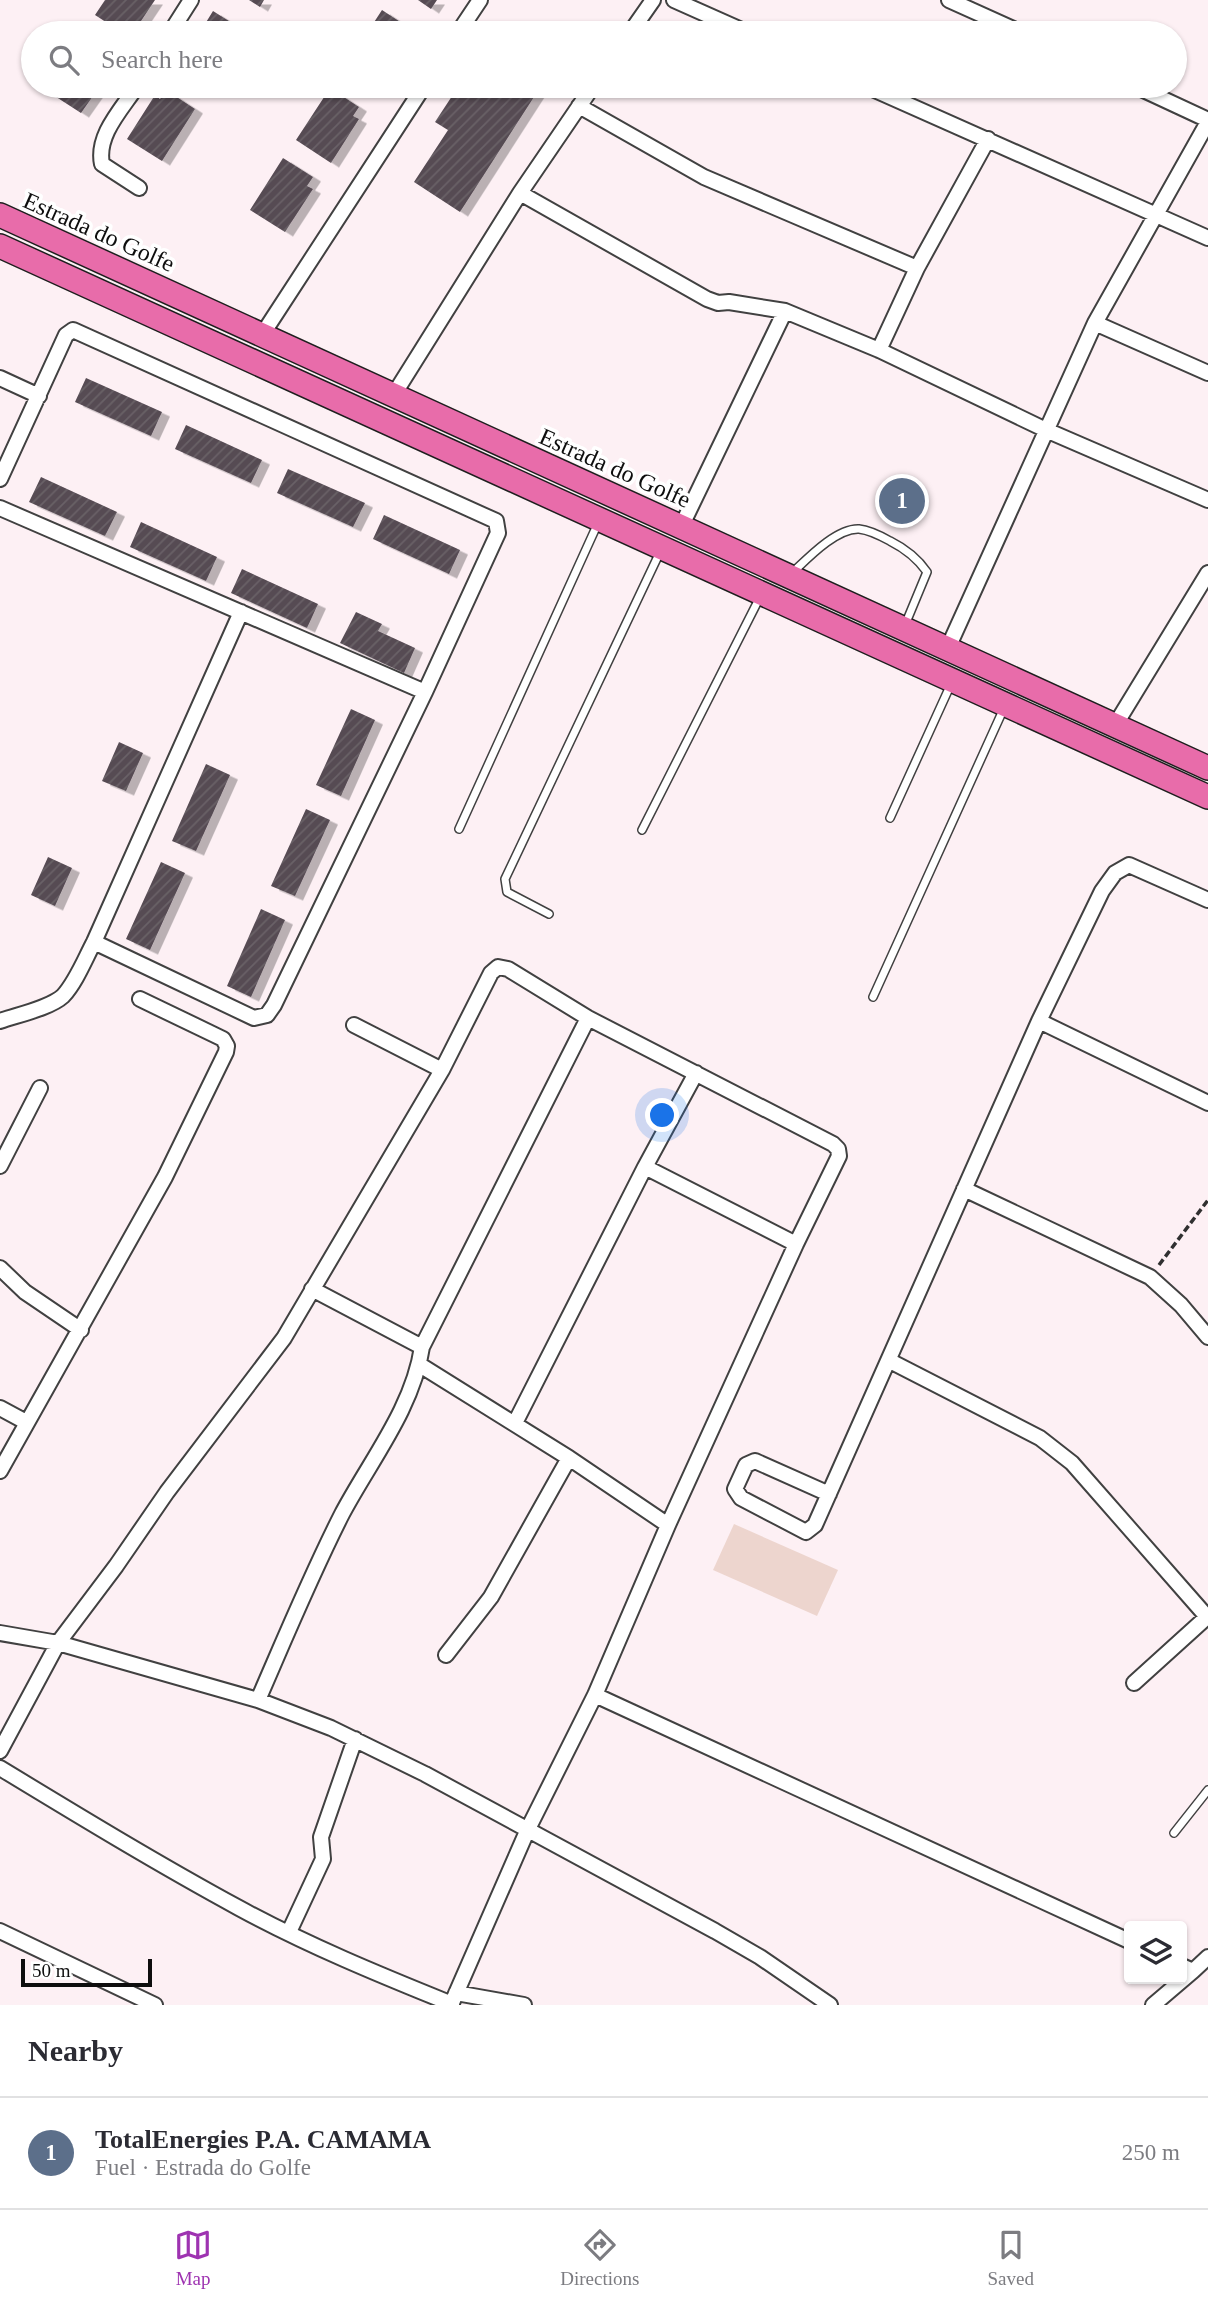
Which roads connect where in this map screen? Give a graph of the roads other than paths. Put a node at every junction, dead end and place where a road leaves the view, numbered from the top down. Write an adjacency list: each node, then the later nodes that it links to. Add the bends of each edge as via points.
1 (191, 0): 6 (street)
2 (480, 0): 7 (street)
3 (653, 0): 8 (street)
4 (674, 0): 9 (street)
5 (948, 0): 10 (street)
6 (178, 21)
7 (466, 21)
8 (638, 21)
9 (721, 21)
10 (995, 21)
11 (129, 98): 19 (street, via 102,140 100,152 102,164)
12 (416, 98): 28 (street)
13 (585, 98): 16 (street)
14 (894, 98): 18 (street)
15 (1160, 98): 17 (street)
16 (579, 106): 20 (street); 25 (street, via 704,177)
17 (1208, 121): 22 (street)
18 (988, 139): 22 (street); 25 (street)
19 (139, 188)
20 (520, 193): 26 (street, via 707,299); 33 (street)
21 (0, 215): 28 (highway, Estrada do Golfe)
22 (1155, 216): 23 (street); 27 (street)
23 (1208, 238)
24 (0, 246): 38 (highway)
25 (917, 268): 29 (street)
26 (785, 311): 29 (street); 39 (street)
27 (1096, 323): 30 (street); 34 (street)
28 (262, 335): 33 (highway, Estrada do Golfe)
29 (879, 351): 34 (street)
30 (1208, 373)
31 (0, 378): 32 (street)
32 (39, 396): 35 (street); 48 (street, via 66,335 73,330 496,521 498,533)
33 (393, 396): 39 (highway, Estrada do Golfe)
34 (1046, 430): 36 (street); 46 (street)
35 (0, 479)
36 (1208, 500)
37 (0, 508): 44 (street)
38 (600, 520): 40 (highway); 54 (lane)
39 (681, 527): 42 (highway, Estrada do Golfe)
40 (662, 548): 43 (highway); 57 (lane, via 505,879 507,892)
41 (1208, 573): 50 (street)
42 (789, 575): 45 (highway, Estrada do Golfe); 45 (lane, via 840,534 858,529 882,537 904,548 927,572)
43 (762, 593): 47 (highway); 55 (lane)
44 (241, 612): 48 (street); 58 (street)
45 (904, 629): 46 (highway, Estrada do Golfe)
46 (947, 650): 50 (highway, Estrada do Golfe)
47 (952, 680): 49 (highway); 53 (lane)
48 (425, 692): 58 (street, via 267,1015 254,1018)
49 (1006, 705): 52 (highway); 59 (lane)
50 (1114, 727): 51 (highway, Estrada do Golfe)
51 (1208, 768)
52 (1208, 797)
53 (890, 818)
54 (459, 830)
55 (642, 830)
56 (1208, 900): 63 (street, via 1129,865 1115,873)
57 (549, 914)
58 (94, 942): 62 (street, via 63,995)
59 (873, 997)
60 (140, 999): 75 (street, via 223,1039 226,1052 165,1177)
61 (588, 1018): 65 (street, via 498,967); 66 (street); 77 (street)
62 (0, 1020)
63 (1039, 1021): 68 (street); 71 (street)
64 (354, 1025): 65 (street)
65 (442, 1070): 74 (street)
66 (696, 1073): 70 (street); 72 (street, via 838,1149 839,1156)
67 (40, 1088): 69 (street)
68 (1208, 1103)
69 (0, 1166)
70 (645, 1167): 72 (street); 82 (street)
71 (964, 1189): 76 (street, via 1150,1277); 78 (street)
72 (796, 1244): 86 (street)
73 (0, 1268): 75 (street, via 24,1292)
74 (312, 1289): 77 (street); 89 (street, via 284,1338)
75 (81, 1330): 81 (street)
76 (1208, 1337)
77 (422, 1346): 79 (street)
78 (890, 1361): 85 (street); 87 (street, via 1058,1451)
79 (420, 1365): 82 (street); 93 (street, via 400,1411 325,1546)
80 (0, 1408): 81 (street)
81 (26, 1422): 84 (street)
82 (514, 1423): 83 (street)
83 (569, 1458): 86 (street); 90 (street, via 491,1597)
84 (0, 1471)
85 (829, 1494): 85 (street, via 815,1525 806,1532 741,1498 736,1489 746,1465 755,1461)
86 (668, 1525): 92 (street)
87 (1208, 1617): 91 (street)
88 (0, 1633): 89 (street)
89 (58, 1643): 93 (street); 95 (street)
90 (446, 1656)
91 (1134, 1683)
92 (595, 1695): 98 (street); 102 (street)
93 (258, 1700): 94 (street)
94 (355, 1739): 98 (street); 101 (street, via 320,1837 324,1859)
95 (0, 1751)
96 (0, 1768): 101 (street, via 136,1850)
97 (1208, 1790): 99 (lane)
98 (528, 1829): 105 (street); 108 (street, via 749,1951)
99 (1174, 1833)
100 (0, 1931): 106 (street)
101 (289, 1932): 105 (street, via 380,1975)
102 (1124, 1939)
103 (1208, 1957): 104 (street)
104 (1188, 1968): 109 (street)
105 (453, 2001): 107 (street)
106 (155, 2005)
107 (524, 2005)
108 (831, 2005)
109 (1153, 2005)

